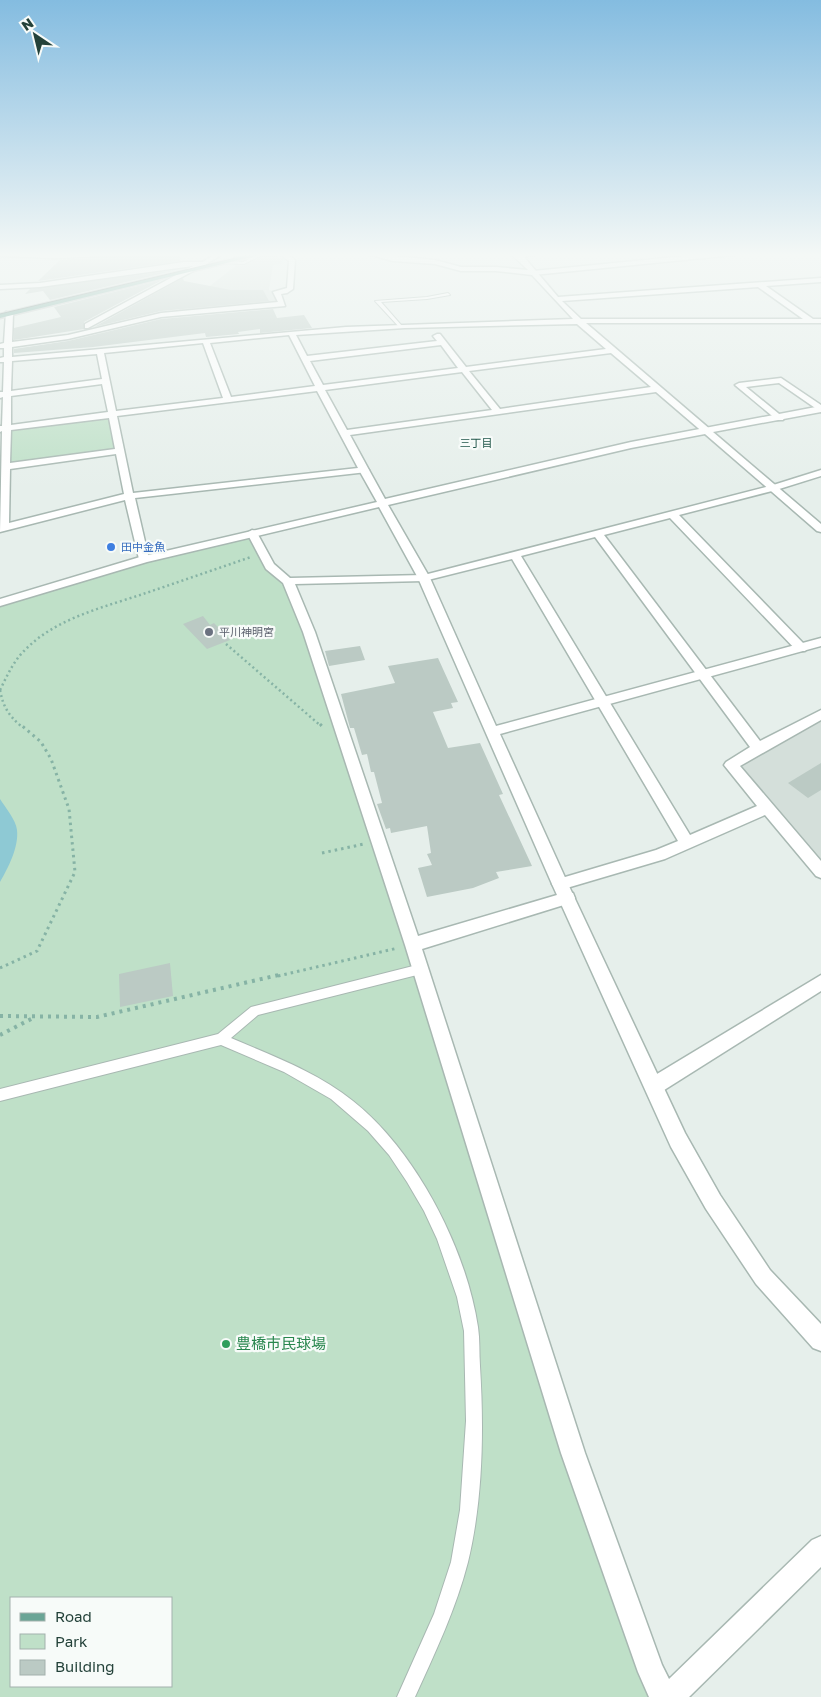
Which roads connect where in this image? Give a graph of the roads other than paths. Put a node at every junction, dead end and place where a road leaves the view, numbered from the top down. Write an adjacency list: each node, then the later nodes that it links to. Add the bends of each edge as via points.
1 (3, 332): 11 (street)
2 (77, 332): 8 (street)
3 (88, 332): 8 (street)
4 (306, 332): 7 (street)
5 (434, 332): 10 (street)
6 (592, 332): 12 (street)
7 (291, 333): 9 (street); 14 (street)
8 (68, 337): 11 (street)
9 (206, 341): 13 (street); 21 (street)
10 (442, 343): 14 (street); 16 (street)
11 (3, 345): 15 (street)
12 (613, 350): 16 (street); 19 (street)
13 (100, 351): 15 (street); 17 (street)
14 (306, 359): 18 (street)
15 (3, 360): 20 (street)
16 (463, 369): 18 (street); 23 (street)
17 (106, 382): 20 (street); 24 (street)
18 (321, 388): 21 (street); 28 (street)
19 (658, 389): 23 (street); 27 (street)
20 (3, 395): 26 (street)
21 (228, 399): 24 (street)
22 (821, 409): 25 (street); 25 (street, via 781,380 739,386)
23 (497, 411): 28 (street)
24 (114, 415): 26 (street); 29 (street)
25 (780, 418): 27 (street)
26 (3, 428): 30 (street)
27 (708, 432): 33 (street); 35 (street, via 632,446)
28 (345, 433): 31 (street)
29 (120, 451): 30 (street); 34 (street)
30 (4, 467): 38 (street)
31 (364, 470): 34 (street); 35 (street)
32 (821, 473): 33 (street)
33 (773, 488): 36 (street); 37 (street)
34 (129, 496): 38 (street); 42 (street)
35 (383, 503): 39 (street); 43 (street)
36 (672, 515): 40 (street); 47 (street)
37 (821, 528)
38 (2, 529)
39 (252, 533): 42 (street); 44 (street, via 264,561)
40 (598, 534): 41 (street); 48 (street)
41 (515, 555): 43 (street); 49 (street)
42 (144, 559): 45 (street)
43 (424, 578): 44 (street); 51 (street)
44 (288, 581): 57 (street, via 309,632)
45 (0, 603)
46 (821, 642): 47 (street)
47 (801, 648): 48 (street)
48 (702, 674): 49 (street); 52 (street)
49 (602, 702): 51 (street); 54 (street)
50 (821, 714): 52 (street)
51 (492, 732): 56 (street)
52 (758, 748): 53 (street, via 732,765)
53 (768, 808): 54 (street); 55 (street)
54 (687, 843): 56 (street)
55 (821, 872)
56 (564, 891): 57 (street); 61 (street)
57 (413, 945): 58 (street)
58 (421, 969): 60 (lane, via 255,1011); 66 (street, via 572,1454 651,1672)
59 (821, 982): 61 (street)
60 (221, 1039): 62 (lane); 65 (lane, via 320,1083 363,1118 403,1164 425,1201 440,1229 462,1292 471,1328 473,1374 467,1524 448,1601)
61 (654, 1086): 63 (street, via 678,1140 713,1202 763,1277)
62 (0, 1095)
63 (821, 1340)
64 (821, 1549): 67 (street)
65 (406, 1697)
66 (664, 1697)
67 (670, 1697)

